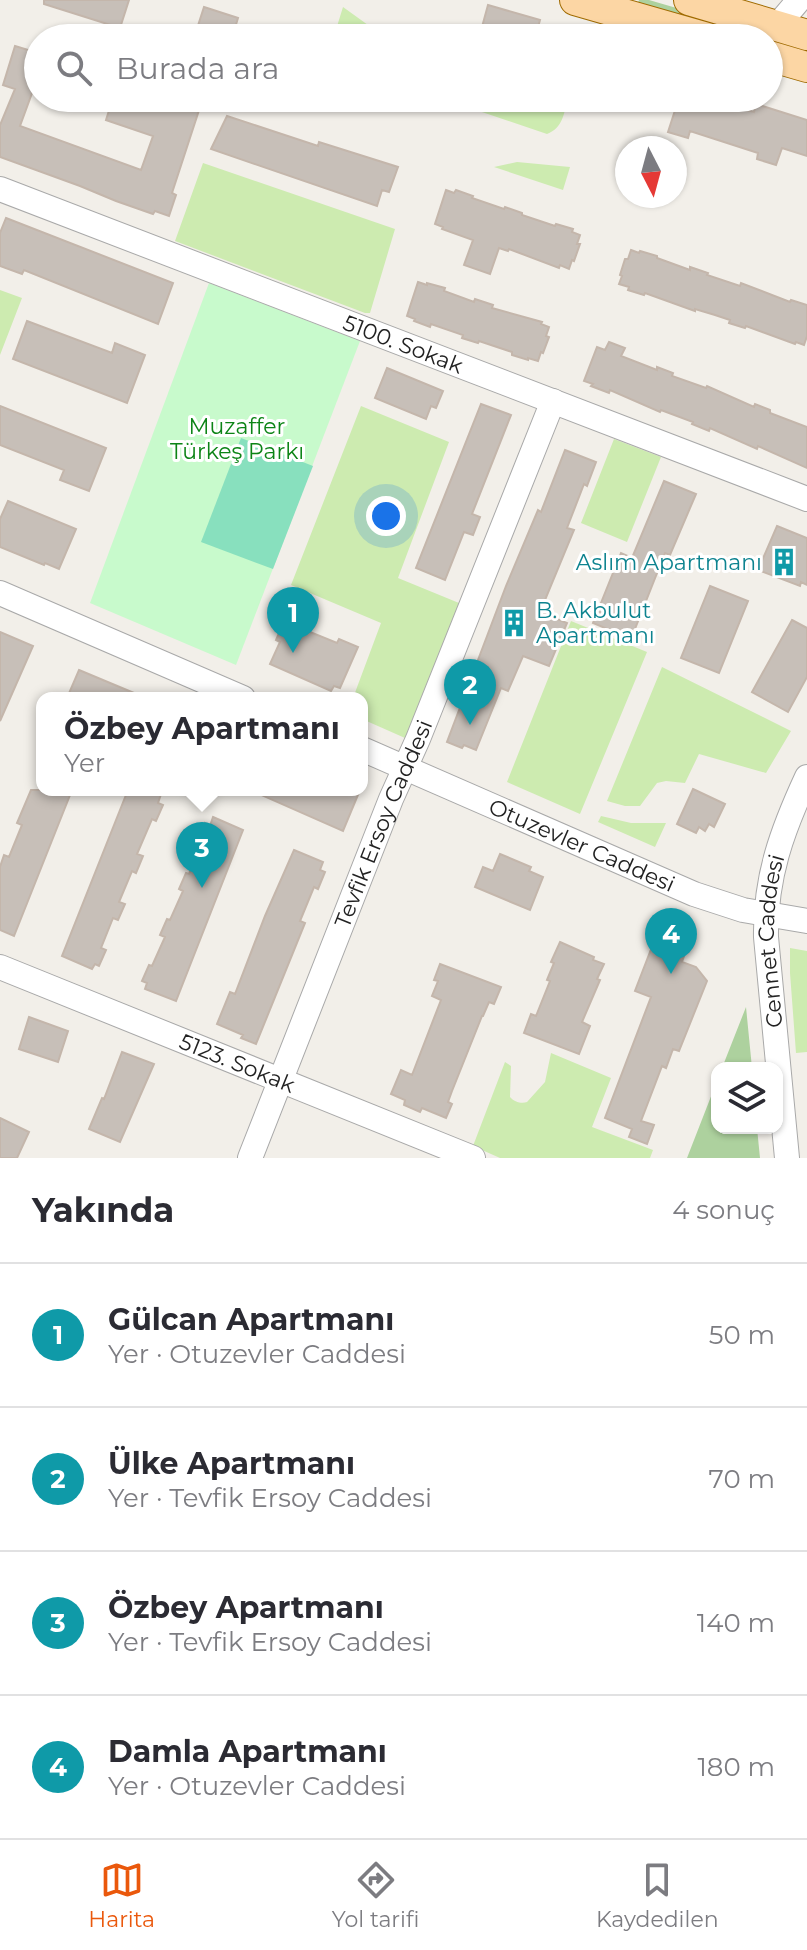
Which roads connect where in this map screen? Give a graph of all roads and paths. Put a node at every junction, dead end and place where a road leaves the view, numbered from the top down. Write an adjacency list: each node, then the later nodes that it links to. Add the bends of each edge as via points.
1 (689, 0): 5 (main road)
2 (799, 0): 6 (street)
3 (582, 1): 4 (main road)
4 (660, 24)
5 (770, 24)
6 (779, 24)
7 (783, 28): 8 (main road)
8 (807, 35)
9 (783, 60): 10 (main road)
10 (807, 67)
11 (0, 189): 12 (street, 5100. Sokak)
12 (553, 401): 13 (street, 5100. Sokak); 17 (street, Tevfik Ersoy Caddesi)
13 (807, 499)
14 (0, 593): 15 (street)
15 (229, 692)
16 (368, 752): 17 (street, Otuzevler Caddesi)
17 (405, 768): 19 (street, Otuzevler Caddesi, via 694,894); 22 (street, Tevfik Ersoy Caddesi)
18 (807, 777): 19 (street, Cennet Caddesi, via 777,848)
19 (766, 915): 20 (street, Otuzevler Caddesi); 25 (street, Cennet Caddesi)
20 (807, 921)
21 (0, 967): 22 (street, 5123. Sokak)
22 (280, 1081): 23 (street, Tevfik Ersoy Caddesi); 24 (street, 5123. Sokak)
23 (250, 1158)
24 (473, 1158)
25 (787, 1158)

